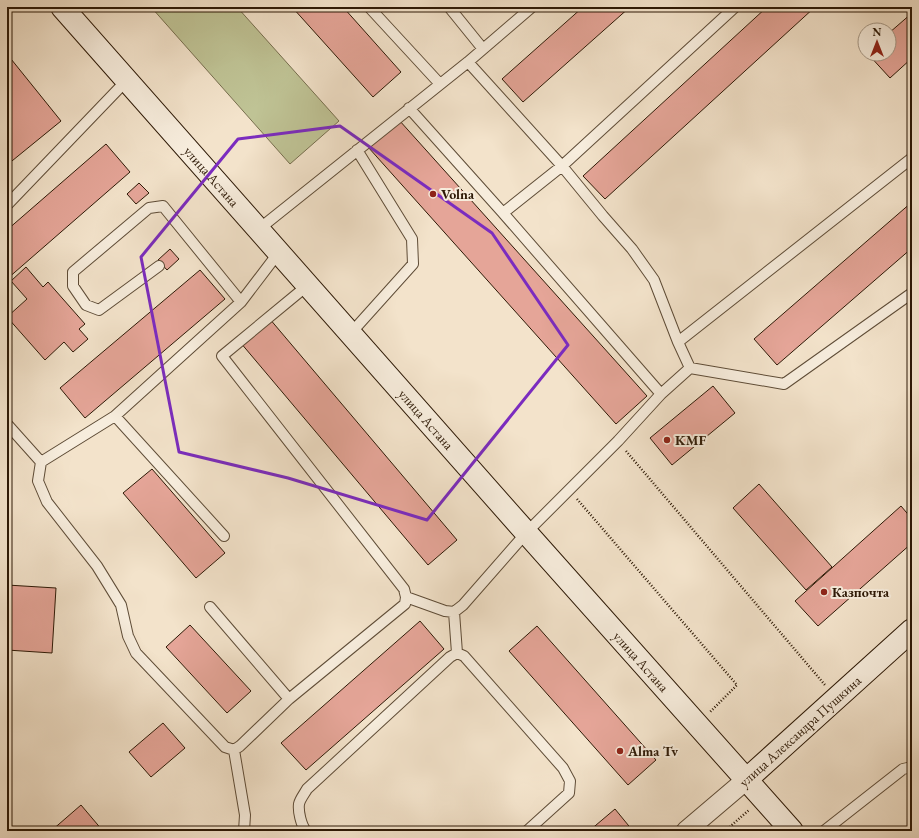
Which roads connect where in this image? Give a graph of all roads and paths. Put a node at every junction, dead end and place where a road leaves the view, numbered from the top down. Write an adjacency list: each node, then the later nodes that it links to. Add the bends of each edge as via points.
1 (62, 7): 8 (street, улица Астана)
2 (369, 7): 9 (lane)
3 (449, 7): 6 (lane)
4 (532, 7): 6 (lane)
5 (735, 7): 13 (lane)
6 (482, 49): 7 (lane)
7 (468, 62): 9 (lane); 13 (lane)
8 (127, 80): 14 (lane); 16 (street, улица Астана)
9 (440, 84): 10 (lane)
10 (409, 108): 11 (lane); 15 (lane)
11 (357, 150): 16 (lane); 22 (lane, via 412,239 413,254 412,264)
12 (912, 158): 23 (lane)
13 (562, 166): 15 (lane); 23 (lane, via 632,249 654,280)
14 (7, 205)
15 (503, 213): 25 (lane)
16 (258, 229): 17 (street, улица Астана)
17 (279, 252): 19 (street, улица Астана); 21 (lane)
18 (159, 266): 21 (lane, via 99,310 86,305 73,286 73,272 149,208 163,206)
19 (308, 285): 22 (street, улица Астана); 33 (lane, via 222,356 404,589)
20 (912, 293): 24 (lane, via 784,384)
21 (241, 302): 26 (lane)
22 (351, 333): 31 (street, улица Астана)
23 (678, 342): 24 (lane)
24 (690, 368): 25 (lane)
25 (661, 394): 28 (lane)
26 (115, 416): 29 (lane); 32 (lane)
27 (7, 424): 29 (lane)
28 (618, 441): 30 (lane); 38 (path)
29 (41, 462): 41 (lane, via 38,481 47,502 97,566 120,604 128,636 136,653 225,747)
30 (569, 490): 31 (lane); 40 (path, via 737,684)
31 (527, 532): 35 (lane); 40 (street, улица Астана)
32 (224, 536)
33 (406, 597): 35 (lane); 39 (lane, via 406,604)
34 (210, 607): 39 (lane)
35 (454, 612): 37 (lane)
36 (912, 630): 38 (street, улица Александра Пушкина)
37 (457, 653): 46 (lane, via 307,789 299,803 300,816); 47 (lane, via 464,656 548,750 570,780 569,793)
38 (836, 698): 43 (street, улица Александра Пушкина)
39 (289, 699): 41 (lane)
40 (697, 724): 43 (street, улица Астана)
41 (234, 750): 45 (lane, via 246,814)
42 (912, 767): 51 (lane, via 903,769)
43 (746, 780): 44 (street, улица Астана); 48 (street, улица Александра Пушкина)
44 (762, 798): 49 (path); 50 (street, улица Астана)
45 (244, 831)
46 (306, 831)
47 (527, 831)
48 (686, 831)
49 (725, 831)
50 (792, 831)
51 (824, 831)

